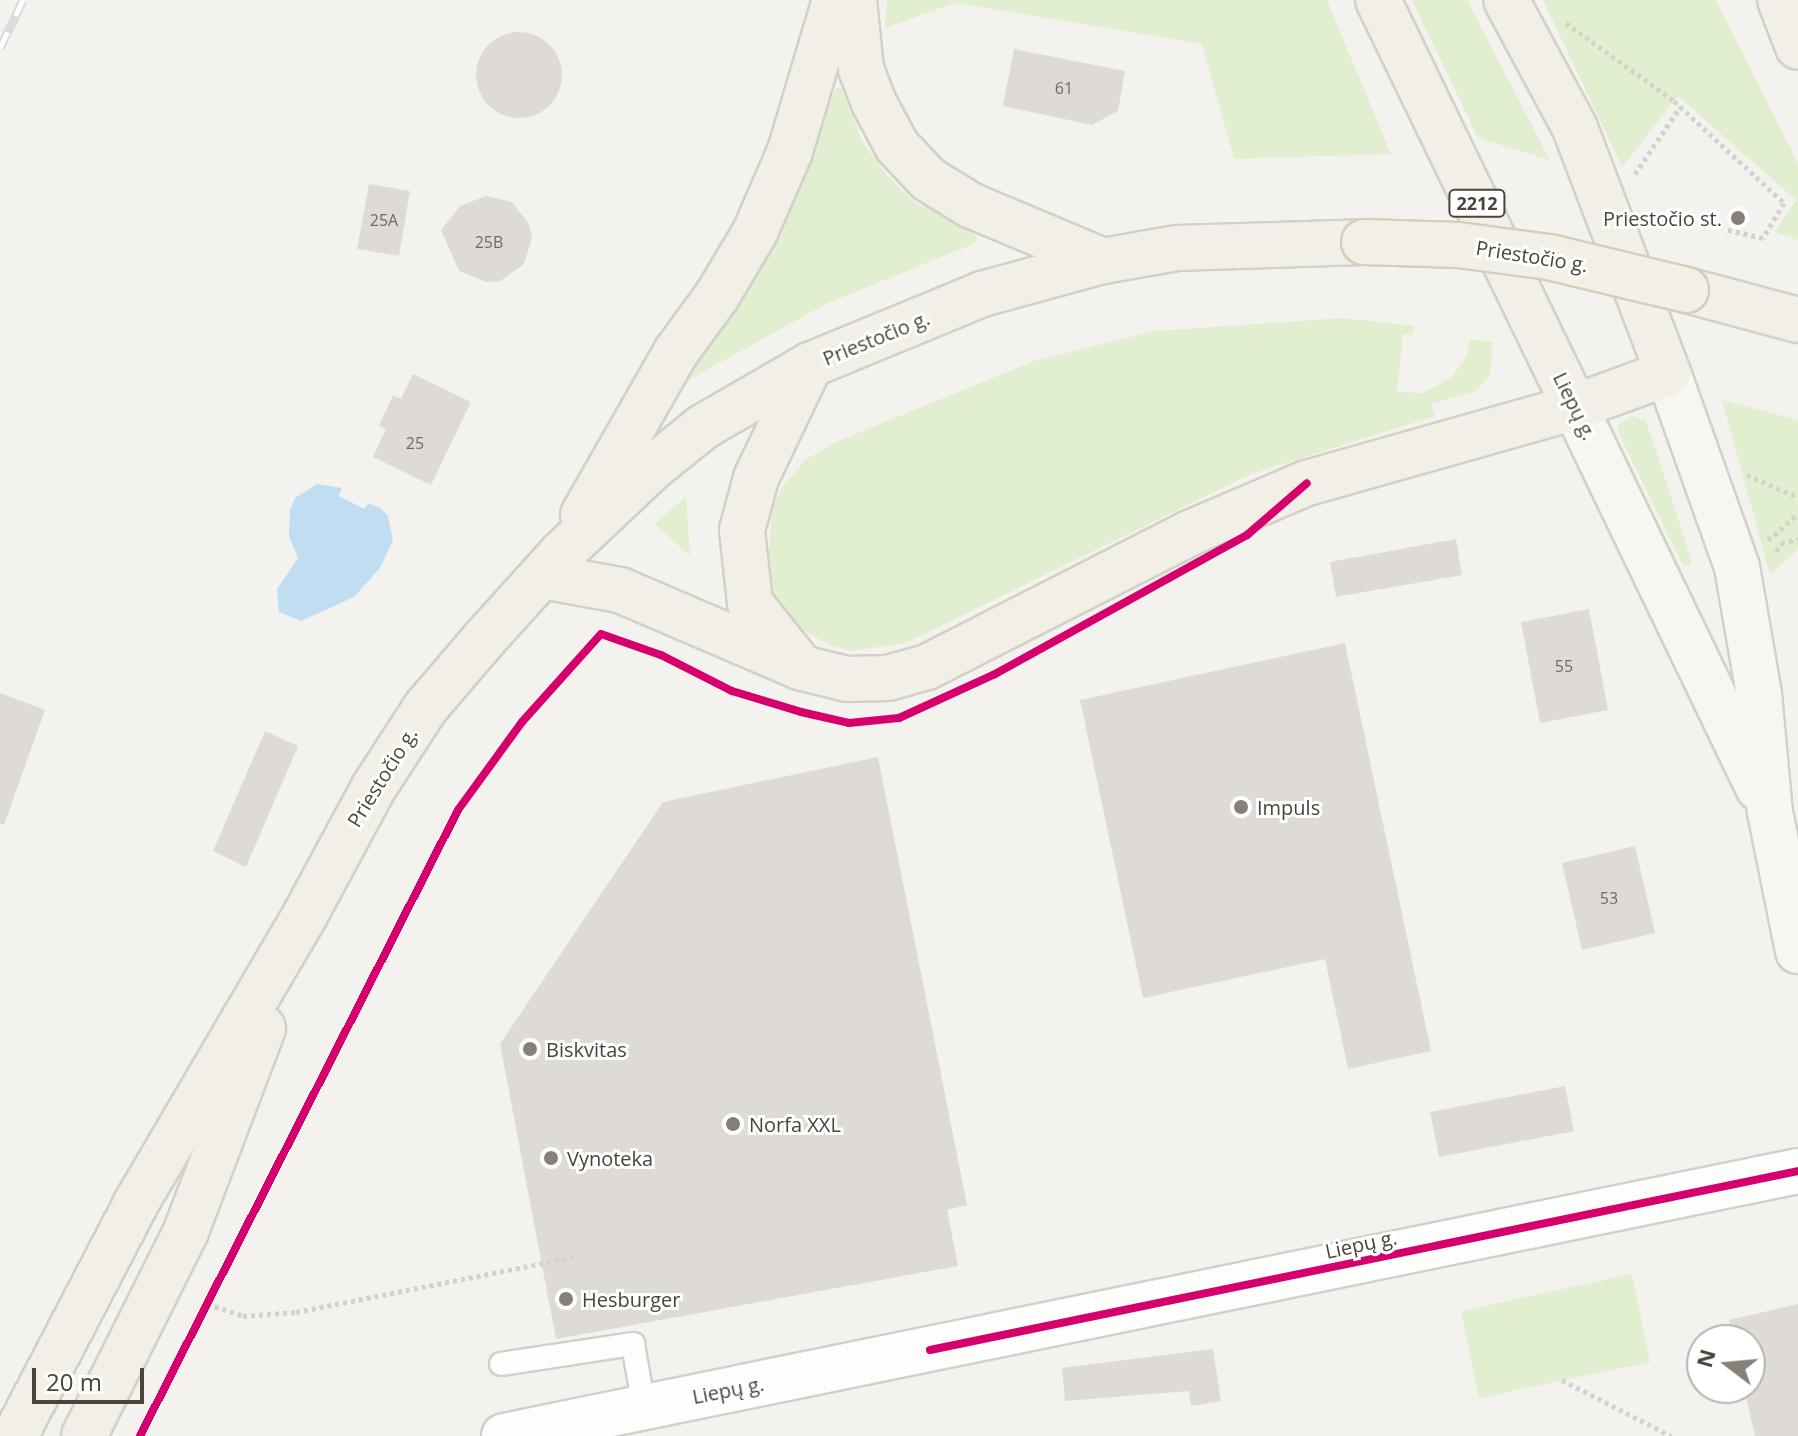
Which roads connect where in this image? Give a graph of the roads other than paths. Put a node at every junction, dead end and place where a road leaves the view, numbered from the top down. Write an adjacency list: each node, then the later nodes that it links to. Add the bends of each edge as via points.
1 (835, 0): 12 (main road, via 790,151 755,232 676,352)
2 (854, 0): 5 (main road, via 861,69 874,103 897,146 928,179 970,205)
3 (1378, 0): 11 (main road, Liepų g. / 2212)
4 (1506, 0): 10 (main road, Liepų g., via 1575,128)
5 (1103, 261): 7 (main road, Priestočio g., bridge, via 1209,246 1458,245 1549,257); 9 (main road, Priestočio g., via 982,294)
6 (1798, 285): 7 (main road)
7 (1754, 308): 8 (main road, Priestočio g.)
8 (1798, 320)
9 (810, 365): 12 (main road, Priestočio g., via 703,427); 13 (main road, via 756,478 742,530 750,603)
10 (1668, 373): 11 (main road); 14 (main road, Liepų g., via 1737,567 1759,694)
11 (1575, 407): 13 (main road, via 1307,483 1192,532 927,667 888,678 847,679); 14 (main road, Liepų g. / 2212)
12 (552, 564): 13 (main road); 15 (main road, Priestočio g., via 426,707 374,787)
13 (802, 668)
14 (1770, 812): 16 (main road, Liepų g. / 2212)
15 (305, 915): 20 (main road, Priestočio g., via 186,1231); 21 (main road, Priestočio g., via 135,1205)
16 (1798, 951)
17 (1798, 1171): 19 (street, Liepų g.)
18 (501, 1364): 19 (lane, via 633,1344)
19 (644, 1407): 22 (street, Liepų g.)
20 (96, 1428)
21 (15, 1436)
22 (504, 1436)

